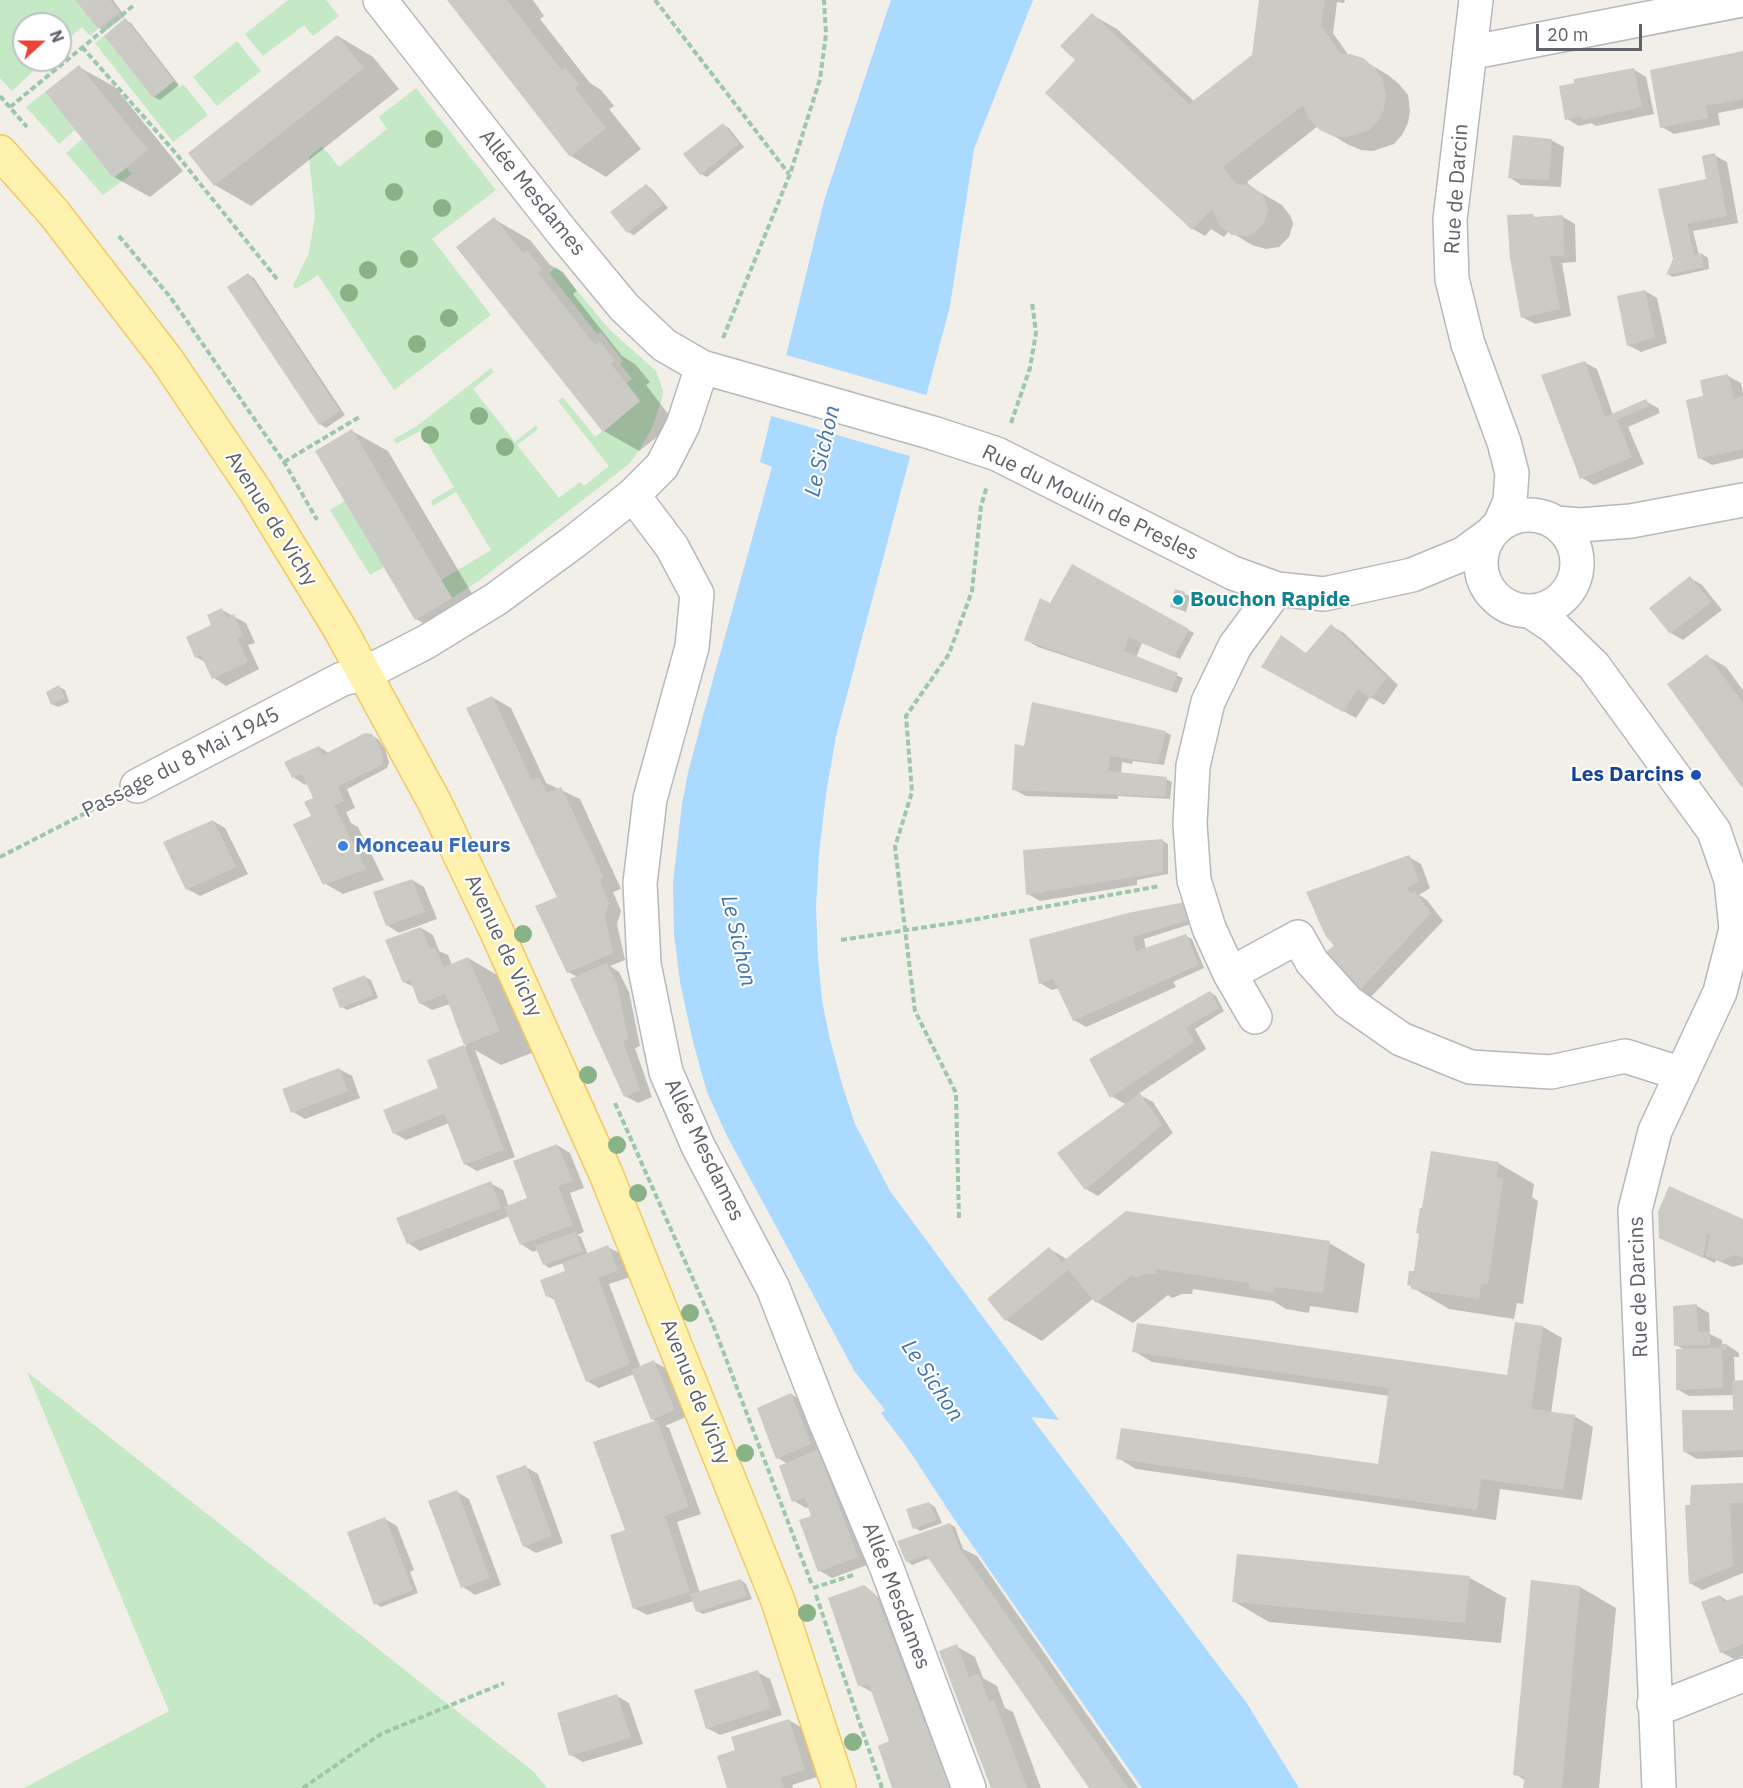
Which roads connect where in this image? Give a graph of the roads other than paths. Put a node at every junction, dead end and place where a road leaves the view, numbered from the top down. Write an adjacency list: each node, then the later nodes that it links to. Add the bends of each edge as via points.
1 (380, 0): 6 (street, Allée Mesdames, via 624,307 664,345)
2 (1476, 0): 4 (street, Rue de Darcin)
3 (1742, 0): 4 (street, via 1484,50)
4 (1470, 48): 11 (street, Rue de Darcin, via 1450,220 1452,279 1468,344 1512,472 1510,501)
5 (0, 152): 18 (main road, Avenue de Vichy, via 54,213 166,360 256,492)
6 (711, 356): 7 (street, via 662,465); 14 (street, Rue du Moulin de Presles, via 754,381 997,454 1233,573)
7 (633, 495): 18 (street, via 496,599); 27 (street, Allée Mesdames, via 672,547 697,594 692,647 650,799 640,883 644,964 666,1072 698,1146 773,1288 886,1566)
8 (1743, 500): 9 (street)
9 (1632, 521): 10 (street); 12 (street, via 1596,543)
10 (1556, 523): 11 (street, via 1528,515 1513,518); 12 (street, via 1574,548)
11 (1495, 530): 13 (street, Rue du Moulin de Presles, via 1463,554); 15 (street, via 1483,549 1481,564)
12 (1576, 570): 16 (street, via 1568,591 1558,601); 17 (street, Rue de Darcins, via 1575,612)
13 (1412, 575): 14 (street, Rue du Moulin de Presles, via 1324,594); 15 (street, Rue du Moulin de Presles, via 1468,583)
14 (1277, 589): 21 (street, via 1235,646 1208,702 1193,766 1190,824 1194,880 1209,928)
15 (1490, 592): 16 (street, via 1515,609)
16 (1530, 611): 17 (street, Rue de Darcins, via 1554,627)
17 (1594, 666): 20 (street, Rue de Darcins, via 1714,831 1731,880)
18 (364, 674): 19 (street, Passage du 8 Mai 1945, via 342,679); 26 (main road, Avenue de Vichy, via 435,803 606,1174 778,1601)
19 (137, 786)
20 (1740, 930): 23 (street, Rue de Darcins, via 1720,992)
21 (1230, 974): 22 (street); 23 (street, via 1298,937 1312,962 1348,1002 1401,1039 1470,1067 1551,1072 1624,1056)
22 (1255, 1017)
23 (1682, 1074): 25 (street, Rue de Darcins, via 1655,1131 1635,1210)
24 (1743, 1675): 25 (street, via 1670,1704)
25 (1654, 1704): 28 (street, Rue de Darcins)
26 (839, 1788)
27 (969, 1788)
28 (1659, 1788)

